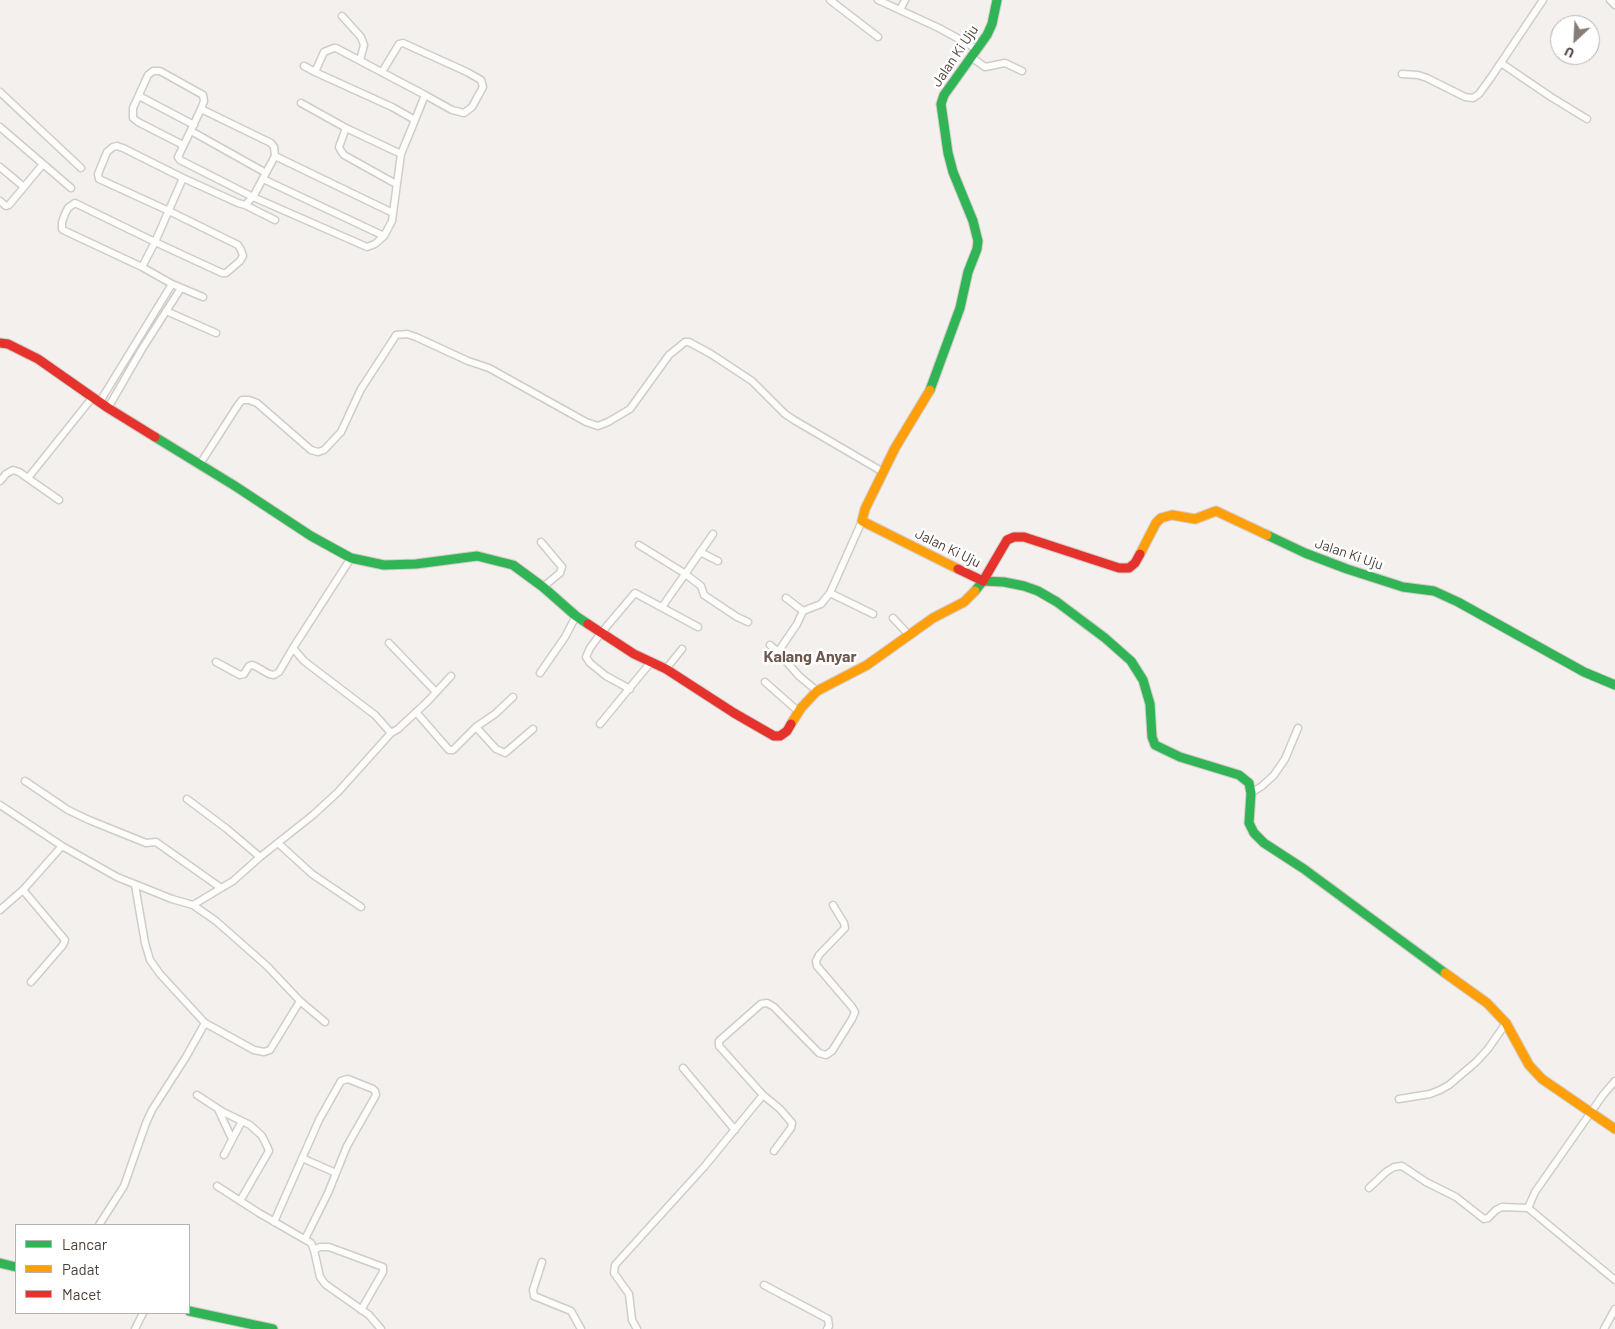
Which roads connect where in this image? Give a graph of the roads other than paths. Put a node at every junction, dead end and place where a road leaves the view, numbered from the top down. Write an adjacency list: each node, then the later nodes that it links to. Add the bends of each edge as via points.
1 (830, 0): 10 (street)
2 (878, 0): 8 (street)
3 (905, 0): 8 (street)
4 (997, 0): 11 (street, Jalan Ki Uju, via 992,24)
5 (1543, 0): 14 (street)
6 (1610, 0): 7 (street)
7 (1615, 5)
8 (900, 10): 11 (street)
9 (342, 16): 13 (street, via 364,44)
10 (878, 37)
11 (977, 49): 12 (street, Jalan Ki Uju)
12 (971, 57): 16 (street, via 985,67 1006,62); 59 (street, Jalan Ki Uju, via 941,104 948,153 969,209 978,245 930,392)
13 (360, 60): 17 (street, via 334,48 324,52); 18 (street)
14 (1501, 63): 19 (street, via 1473,98 1465,98 1427,78); 25 (street)
15 (304, 66): 17 (street)
16 (1022, 70)
17 (315, 72): 26 (street)
18 (382, 72): 21 (street); 21 (street, via 399,44 403,43 467,72 481,80 483,87 472,107 464,113)
19 (1402, 74)
20 (0, 92): 35 (street)
21 (424, 95): 26 (street)
22 (138, 96): 24 (street, via 148,76 160,71 203,95); 28 (street); 30 (street, via 133,118)
23 (301, 103): 29 (street)
24 (201, 109): 28 (street); 32 (street, via 271,143)
25 (1587, 119)
26 (415, 120): 31 (street)
27 (0, 127): 33 (street)
28 (192, 128): 30 (street); 36 (street)
29 (346, 128): 31 (street); 38 (street, via 339,147 341,152)
30 (183, 145): 41 (street, via 180,160)
31 (401, 154): 38 (street)
32 (275, 156): 36 (street); 45 (street)
33 (43, 164): 39 (street); 40 (street)
34 (0, 167): 39 (street)
35 (81, 168)
36 (265, 176): 41 (street); 47 (street)
37 (183, 178): 43 (street); 44 (street); 44 (street, via 123,148 113,147 107,152 99,179)
38 (396, 184): 45 (street)
39 (24, 187): 42 (street, via 8,206)
40 (71, 188)
41 (253, 197): 43 (street); 47 (street, via 367,246)
42 (0, 201)
43 (245, 205): 46 (street)
44 (169, 211): 48 (street); 48 (street, via 238,245 243,256 232,269 222,273)
45 (393, 213): 47 (street)
46 (275, 220)
47 (384, 236)
48 (155, 242): 49 (street); 49 (street, via 75,203 68,208 62,222 63,230)
49 (142, 267): 50 (street)
50 (172, 284): 51 (street); 56 (street)
51 (181, 288): 52 (street); 53 (street)
52 (203, 297)
53 (166, 310): 54 (street); 57 (street)
54 (216, 333)
55 (0, 343): 56 (street, via 38,359)
56 (96, 400): 57 (street); 60 (street)
57 (108, 408): 58 (street)
58 (200, 464): 59 (street, via 242,400 256,403 311,450 324,450 341,432 396,335 407,334 489,368 598,426 630,409 669,355 689,342 752,380 785,414); 68 (street, via 311,536)
59 (883, 472): 63 (street, Jalan Ki Uju)
60 (28, 478): 61 (street, via 13,470); 62 (street)
61 (0, 481)
62 (59, 500)
63 (862, 521): 71 (street, Jalan Ki Uju); 73 (street)
64 (713, 534): 67 (street)
65 (541, 542): 72 (street, via 562,568)
66 (639, 545): 70 (street)
67 (700, 552): 69 (street); 70 (street)
68 (352, 558): 72 (street, via 384,565 477,556 513,565); 86 (street)
69 (718, 561)
70 (684, 573): 75 (street); 80 (street, via 700,586 704,595)
71 (983, 580): 83 (street, via 964,602); 95 (street, Jalan Ki Uju, via 1007,540 1014,537 1024,537 1119,568 1129,568 1161,518 1172,515 1195,519 1216,511 1304,554 1404,587 1434,591 1584,672); 108 (street, via 1038,591 1104,638 1131,661 1142,680 1150,704 1152,737 1156,745 1180,757 1239,775 1249,784)
72 (544, 587): 78 (street)
73 (830, 593): 76 (street, via 820,604); 77 (street)
74 (786, 598): 76 (street)
75 (662, 607): 81 (street); 82 (street, via 635,593)
76 (803, 612): 88 (street)
77 (873, 614)
78 (576, 616): 82 (street); 92 (street)
79 (893, 618): 83 (street)
80 (748, 622)
81 (698, 627)
82 (601, 633): 90 (street); 96 (street, via 586,659 606,676)
83 (909, 635): 97 (street, via 867,665)
84 (389, 643): 98 (street)
85 (770, 645): 88 (street)
86 (293, 648): 89 (street, via 274,675 253,665 240,675); 106 (street, via 304,661 375,715)
87 (682, 649): 91 (street)
88 (778, 652): 97 (street)
89 (216, 662)
90 (651, 662): 91 (street); 96 (street)
91 (666, 669): 101 (street, via 774,736 780,736 787,730)
92 (540, 673)
93 (451, 676): 98 (street)
94 (765, 682): 101 (street)
95 (1615, 685)
96 (630, 689): 102 (street)
97 (816, 691): 101 (street)
98 (436, 692): 100 (street)
99 (513, 697): 103 (street)
100 (416, 712): 103 (street, via 451,750); 106 (street)
101 (799, 712)
102 (600, 724)
103 (476, 727): 105 (street, via 496,749 504,753)
104 (1298, 728): 108 (street, via 1285,760 1274,775)
105 (533, 729)
106 (391, 733): 111 (street, via 338,792)
107 (25, 781): 115 (street, via 89,820 146,842 156,842)
108 (1251, 793): 125 (street, via 1249,823 1264,843 1487,1003)
109 (187, 799): 113 (street)
110 (0, 805): 112 (street)
111 (278, 843): 113 (street); 119 (street, via 312,874)
112 (62, 846): 114 (street); 116 (street)
113 (260, 857): 115 (street)
114 (136, 884): 117 (street); 124 (street, via 150,960)
115 (221, 888): 117 (street)
116 (23, 890): 120 (street); 121 (street, via 65,940)
117 (193, 905): 122 (street, via 267,966)
118 (833, 905): 129 (street, via 845,928 819,956 817,966 855,1012 832,1051 826,1055 819,1053 767,1003 761,1004 719,1041 719,1046)
119 (361, 907)
120 (0, 910)
121 (31, 982)
122 (300, 1001): 123 (street); 124 (street, via 270,1050 264,1052 254,1050)
123 (325, 1022)
124 (205, 1023): 146 (street, via 152,1110 124,1186)
125 (1506, 1023): 130 (street, via 1488,1049 1449,1085 1430,1094); 132 (street, via 1529,1065 1542,1079)
126 (682, 1068): 134 (street)
127 (1615, 1081): 132 (street)
128 (198, 1094): 131 (street)
129 (763, 1095): 134 (street); 137 (street, via 792,1123)
130 (1399, 1099)
131 (217, 1108): 133 (street); 136 (street)
132 (1591, 1112): 135 (street); 144 (street, via 1535,1192)
133 (242, 1121): 136 (street); 143 (street, via 258,1132 269,1152)
134 (734, 1130): 162 (street, via 616,1265 614,1273 629,1294 632,1320)
135 (1615, 1130)
136 (232, 1139): 138 (street)
137 (774, 1151)
138 (224, 1155)
139 (302, 1158): 140 (street); 140 (street, via 318,1120 341,1081 348,1079 373,1089 376,1095 347,1146); 145 (street)
140 (336, 1173): 147 (street)
141 (217, 1186): 143 (street)
142 (1369, 1188): 144 (street, via 1386,1172 1402,1166 1456,1197 1484,1219 1502,1208)
143 (240, 1201): 145 (street)
144 (1528, 1208): 152 (street)
145 (274, 1222): 147 (street)
146 (100, 1224)
147 (305, 1239): 148 (street)
148 (314, 1250): 154 (street, via 320,1278); 154 (street, via 329,1247 383,1267)
149 (542, 1262): 161 (street, via 534,1296 571,1311)
150 (0, 1263): 151 (street)
151 (15, 1267)
152 (1615, 1280)
153 (764, 1285): 163 (street, via 828,1319)
154 (361, 1310): 160 (street)
155 (1615, 1310): 164 (street)
156 (190, 1311): 159 (street)
157 (142, 1314): 158 (street)
158 (134, 1329)
159 (273, 1329)
160 (381, 1329)
161 (581, 1329)
162 (637, 1329)
163 (827, 1329)
164 (1604, 1329)

